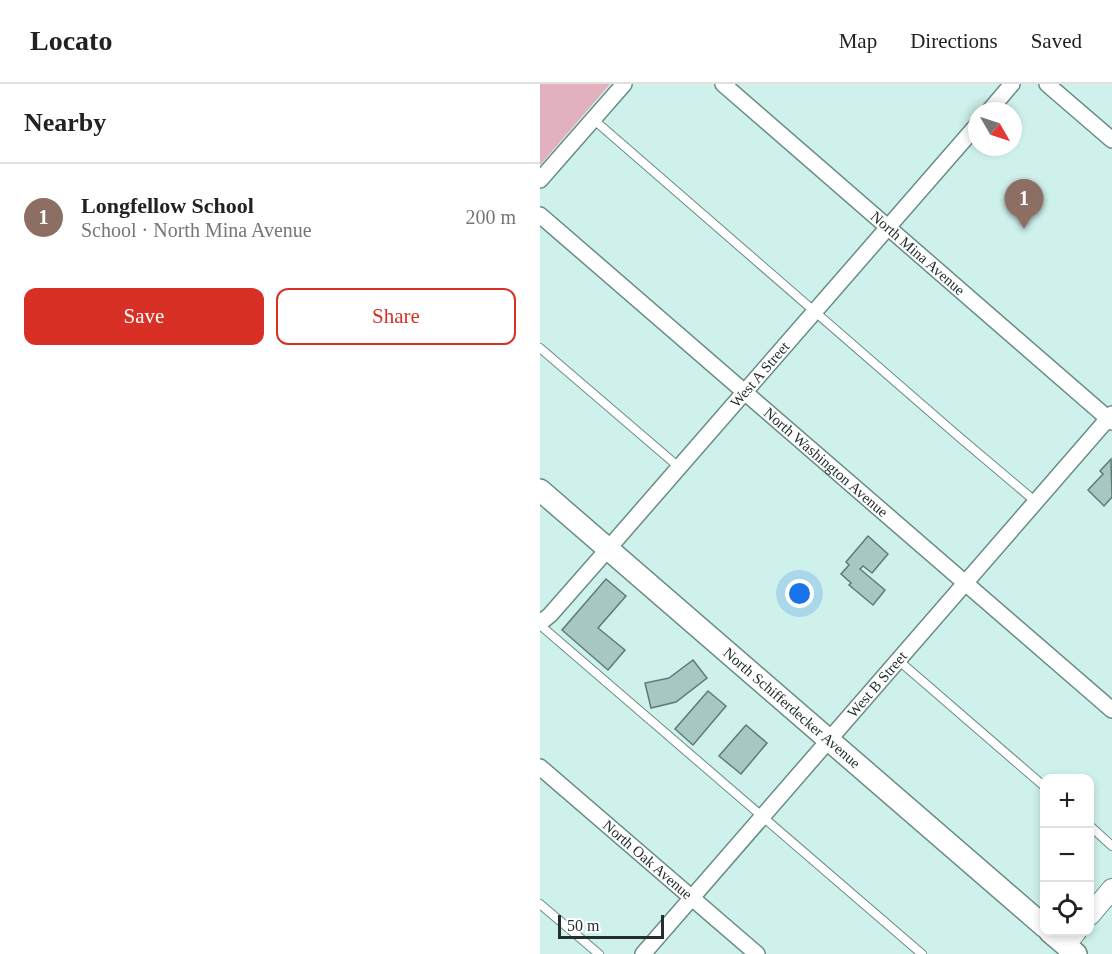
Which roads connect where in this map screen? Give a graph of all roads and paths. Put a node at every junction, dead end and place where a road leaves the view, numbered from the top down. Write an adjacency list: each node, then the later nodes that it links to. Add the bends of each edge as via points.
1 (624, 84): 6 (street)
2 (723, 84): 11 (street, North Mina Avenue)
3 (1012, 84): 5 (street)
4 (1047, 84): 8 (street)
5 (997, 102)
6 (593, 119): 9 (street); 12 (lane)
7 (968, 136): 11 (street, West A Street)
8 (1112, 140)
9 (540, 180)
10 (540, 215): 14 (street, North Washington Avenue)
11 (889, 228): 12 (street, West A Street); 15 (street, North Mina Avenue)
12 (815, 312): 14 (street, West A Street); 18 (lane)
13 (540, 348): 16 (lane)
14 (745, 393): 16 (street, West A Street); 20 (street, North Washington Avenue)
15 (1111, 418): 18 (street, West B Street)
16 (680, 468): 19 (street, West A Street)
17 (540, 490): 19 (main road, North Schifferdecker Avenue)
18 (1036, 502): 20 (street, West B Street)
19 (609, 549): 21 (street, West A Street); 24 (main road, North Schifferdecker Avenue)
20 (965, 583): 22 (street, West B Street); 23 (street, North Washington Avenue)
21 (540, 624): 27 (lane)
22 (898, 660): 24 (street, West B Street); 26 (lane)
23 (1112, 710)
24 (829, 740): 27 (street, West B Street); 34 (main road, North Schifferdecker Avenue)
25 (540, 767): 31 (street, North Oak Avenue)
26 (1040, 784)
27 (762, 817): 31 (street, West B Street); 38 (lane)
28 (1091, 828): 29 (lane)
29 (1112, 846)
30 (1112, 889): 33 (street)
31 (691, 897): 36 (street, West B Street); 37 (street, North Oak Avenue)
32 (540, 904): 35 (lane)
33 (1094, 909)
34 (1040, 924)
35 (599, 954)
36 (643, 954)
37 (757, 954)
38 (922, 954)

